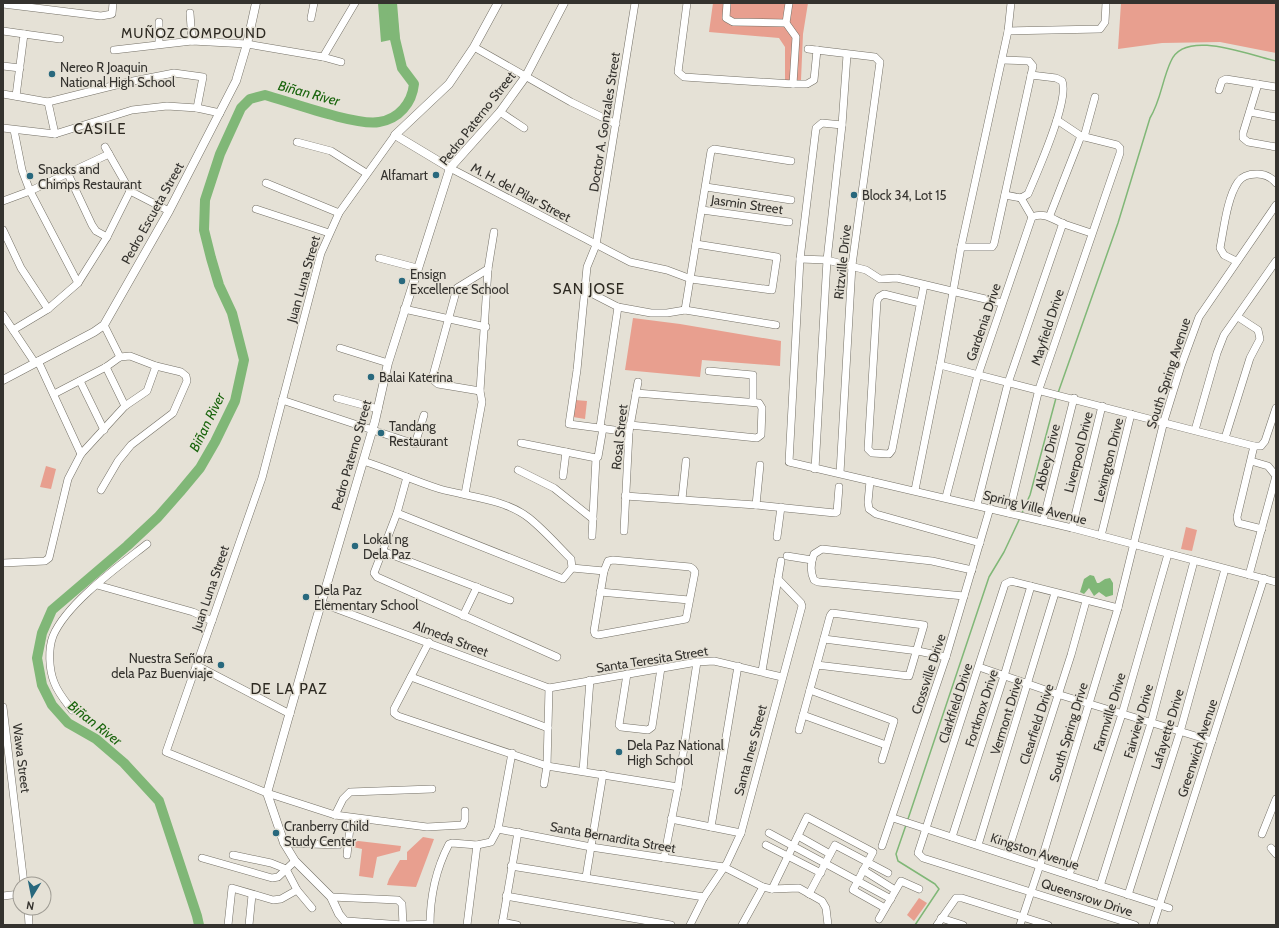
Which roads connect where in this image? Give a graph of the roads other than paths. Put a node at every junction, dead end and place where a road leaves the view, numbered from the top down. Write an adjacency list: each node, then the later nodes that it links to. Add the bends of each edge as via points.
1 (113, 3): 13 (street, via 112,14 101,16)
2 (256, 3): 24 (street, Pedro Escueta Street)
3 (314, 3): 15 (street)
4 (355, 3): 30 (street)
5 (498, 3): 25 (street)
6 (564, 3): 36 (street, Pedro Paterno Street)
7 (635, 3): 51 (street, Doctor A. Gonzales Street)
8 (687, 3): 37 (street, via 678,72 684,77)
9 (727, 3): 17 (street, via 726,18 733,22)
10 (789, 3): 17 (street)
11 (1011, 3): 19 (street)
12 (1106, 3): 19 (street, via 1105,22 1100,29)
13 (3, 4)
14 (190, 12): 22 (street)
15 (311, 18)
16 (159, 22): 23 (street)
17 (786, 23): 37 (street, via 796,37)
18 (3, 31): 20 (street)
19 (1008, 31): 31 (street)
20 (24, 34): 21 (street); 34 (street)
21 (60, 39)
22 (192, 40): 23 (street); 24 (street)
23 (159, 44): 27 (street)
24 (247, 44): 30 (street); 48 (street, Pedro Escueta Street, via 236,81)
25 (474, 47): 36 (street); 57 (street, via 449,84)
26 (808, 49): 28 (street)
27 (114, 50)
28 (817, 50): 29 (street); 37 (street, via 814,80 806,84)
29 (847, 55): 52 (street); 98 (street, Ritzville Drive, via 875,57 880,62)
30 (323, 57): 32 (street)
31 (1002, 60): 35 (street, via 1029,61 1033,66); 92 (street)
32 (341, 62)
33 (3, 66): 34 (street)
34 (20, 68): 42 (street)
35 (1031, 75): 50 (street, via 1062,81 1064,86); 72 (street)
36 (526, 76): 46 (street, Pedro Paterno Street); 51 (street)
37 (793, 84)
38 (1258, 84): 39 (street); 40 (street, via 1226,79 1222,81); 47 (street)
39 (1276, 87)
40 (1219, 90)
41 (3, 94): 42 (street)
42 (16, 96): 44 (street)
43 (1095, 97): 58 (street)
44 (48, 102): 45 (street, via 174,73 203,77); 56 (street)
45 (197, 108): 48 (street); 56 (street, via 167,106 132,110)
46 (500, 112): 54 (street); 64 (street, Pedro Paterno Street)
47 (1250, 112): 49 (street); 61 (street, via 1243,138 1248,142)
48 (220, 113): 79 (street, Pedro Escueta Street)
49 (1276, 117)
50 (1057, 120): 58 (street); 73 (street, via 1028,194)
51 (616, 124): 91 (street, Doctor A. Gonzales Street)
52 (842, 125): 94 (street, via 822,123 816,128); 95 (street)
53 (3, 128): 55 (street)
54 (524, 128)
55 (14, 130): 56 (street); 70 (street, via 22,170)
56 (55, 134)
57 (395, 135): 64 (street, M. H. del Pilar Street); 65 (street, Juan Luna Street)
58 (1083, 137): 81 (street); 88 (street, Mayfield Drive, via 1117,145 1120,148)
59 (297, 142): 65 (street, via 331,151)
60 (105, 147): 62 (street)
61 (1276, 147)
62 (109, 154): 66 (street); 71 (street)
63 (791, 161): 69 (street, via 714,149 709,154)
64 (450, 168): 91 (street, M. H. del Pilar Street); 99 (street, Pedro Paterno Street)
65 (366, 173): 80 (street, Juan Luna Street)
66 (68, 174): 70 (street); 89 (street, via 92,225 96,231)
67 (266, 183): 80 (street)
68 (1276, 183): 96 (street, via 1272,178 1262,174 1250,174 1239,181 1231,196 1220,248 1224,255)
69 (706, 188): 74 (street); 78 (street)
70 (30, 191): 75 (street); 102 (street)
71 (130, 191): 79 (street); 89 (street)
72 (1005, 195): 73 (street); 92 (street, via 992,247)
73 (1021, 198): 82 (street)
74 (791, 200)
75 (3, 201)
76 (1276, 205): 96 (street, South Spring Avenue)
77 (256, 209): 87 (street)
78 (702, 210): 83 (street, Jasmin Street); 90 (street)
79 (169, 211): 115 (street, Pedro Escueta Street)
80 (339, 213): 87 (street, Juan Luna Street)
81 (1050, 215): 82 (street); 84 (street)
82 (1032, 217): 107 (street, Gardenia Drive)
83 (789, 222)
84 (1062, 223): 88 (street); 131 (street)
85 (3, 230): 109 (street, via 21,268)
86 (494, 232): 100 (street)
87 (329, 233): 138 (street, Juan Luna Street, via 321,253)
88 (1091, 233): 132 (street, Mayfield Drive)
89 (107, 237): 102 (street)
90 (696, 244): 101 (street); 101 (street, M. H. del Pilar Street, via 777,257 772,290)
91 (596, 245): 101 (street, M. H. del Pilar Street, via 630,262 667,270); 104 (street, Doctor A. Gonzales Street, via 588,267)
92 (961, 248): 105 (street)
93 (379, 258): 99 (street)
94 (800, 259): 95 (street); 162 (street, Spring Ville Avenue, via 788,460)
95 (827, 260): 98 (street); 162 (street)
96 (1236, 261): 146 (street, South Spring Avenue, via 1199,317 1180,366)
97 (1276, 261): 113 (street)
98 (852, 265): 103 (street, via 880,279 897,278); 164 (street, Ritzville Drive)
99 (417, 268): 110 (street, Pedro Paterno Street)
100 (488, 269): 114 (street, via 457,288); 117 (street)
101 (691, 280): 111 (street)
102 (78, 282): 109 (street)
103 (924, 285): 105 (street); 106 (street)
104 (585, 290): 108 (street); 147 (street, Doctor A. Gonzales Street, via 569,424)
105 (954, 291): 107 (street); 123 (street)
106 (920, 303): 106 (street, via 892,450 889,454 872,453 868,449 879,297 884,294)
107 (1002, 304): 127 (street, Gardenia Drive)
108 (618, 307): 111 (street, via 651,313); 147 (street)
109 (48, 309): 118 (street)
110 (404, 309): 114 (street); 122 (street, Pedro Paterno Street)
111 (685, 310): 116 (street)
112 (3, 315): 118 (street)
113 (1238, 316): 151 (street, via 1224,335 1217,353); 152 (street, via 1258,330 1260,339 1250,358)
114 (448, 319): 117 (street); 133 (street, via 432,379 438,384)
115 (104, 325): 120 (street); 121 (street, Pedro Escueta Street)
116 (776, 326)
117 (486, 327): 133 (street)
118 (13, 330): 121 (street)
119 (340, 348): 122 (street)
120 (120, 357): 124 (street, via 130,356); 125 (street)
121 (36, 362): 128 (street, Pedro Escueta Street); 135 (street)
122 (388, 363): 143 (street, Pedro Paterno Street)
123 (940, 365): 127 (street); 170 (street)
124 (156, 366): 140 (street, via 147,390); 169 (street, via 181,372 186,376 187,381 179,403 173,413 132,445 118,461)
125 (106, 367): 129 (street); 140 (street)
126 (709, 371): 139 (street, via 753,375)
127 (978, 375): 131 (street); 173 (street, Gardenia Drive)
128 (3, 380)
129 (80, 381): 135 (street); 149 (street)
130 (638, 382): 134 (street, Rosal Street)
131 (1008, 382): 132 (street); 176 (street)
132 (1039, 389): 137 (street); 180 (street, Mayfield Drive)
133 (480, 390): 171 (street, via 482,402)
134 (636, 393): 139 (street); 148 (street, Rosal Street)
135 (54, 394): 156 (street)
136 (337, 398): 143 (street)
137 (1074, 398): 141 (street); 182 (street, Abbey Drive)
138 (282, 400): 150 (street); 219 (street, Juan Luna Street, via 262,478)
139 (752, 401): 148 (street, via 759,403 762,408 761,435 757,438)
140 (125, 406): 149 (street)
141 (1102, 406): 144 (street); 183 (street, Liverpool Drive)
142 (1276, 408): 154 (street, via 1265,442 1261,446)
143 (378, 409): 150 (street, Pedro Paterno Street)
144 (1131, 414): 146 (street); 187 (street, Lexington Drive)
145 (424, 415): 150 (street, via 416,444)
146 (1164, 421): 151 (street); 191 (street, South Spring Avenue)
147 (602, 428): 148 (street); 157 (street)
148 (630, 429): 172 (street, Rosal Street)
149 (104, 430): 156 (street)
150 (372, 430): 158 (street, Pedro Paterno Street)
151 (1195, 430): 152 (street)
152 (1226, 438): 154 (street)
153 (521, 443): 155 (street)
154 (1254, 446): 160 (street)
155 (566, 452): 157 (street); 165 (street)
156 (81, 454): 198 (street, via 68,479 49,558 45,561)
157 (596, 458): 181 (street)
158 (363, 461): 166 (street); 216 (street, Pedro Paterno Street)
159 (686, 461): 174 (street)
160 (1251, 461): 184 (street, via 1268,466 1276,476); 184 (street, via 1237,517 1238,522)
161 (760, 465): 175 (street)
162 (815, 469): 164 (street, Spring Ville Avenue)
163 (518, 470): 181 (street, via 554,488)
164 (840, 473): 167 (street, Spring Ville Avenue)
165 (563, 476)
166 (407, 477): 171 (street, via 440,489); 179 (street)
167 (870, 480): 170 (street, Spring Ville Avenue); 189 (street, via 868,502 870,509 876,514)
168 (839, 487): 177 (street, via 836,513)
169 (101, 490)
170 (915, 490): 173 (street, Spring Ville Avenue)
171 (465, 494): 199 (street, via 506,506 529,518 571,558)
172 (625, 496): 174 (street); 185 (street, Rosal Street)
173 (946, 498): 176 (street, Spring Ville Avenue)
174 (682, 499): 175 (street)
175 (756, 505): 177 (street)
176 (977, 505): 178 (street, Spring Ville Avenue)
177 (781, 507): 188 (street)
178 (990, 508): 180 (street, Spring Ville Avenue); 189 (street, Crossville Drive)
179 (397, 512): 192 (street); 199 (street, via 563,579)
180 (1012, 514): 182 (street, Spring Ville Avenue)
181 (593, 519): 186 (street)
182 (1043, 521): 183 (street, Spring Ville Avenue)
183 (1072, 528): 187 (street, Spring Ville Avenue)
184 (1262, 529): 203 (street)
185 (624, 531)
186 (592, 536)
187 (1101, 536): 191 (street, Spring Ville Avenue)
188 (777, 537)
189 (980, 543): 201 (street, Crossville Drive)
190 (147, 544): 207 (street)
191 (1134, 545): 193 (street, Spring Ville Avenue); 217 (street, South Spring Drive)
192 (382, 551): 209 (street); 218 (street, via 374,573 377,577)
193 (1168, 554): 197 (street, Spring Ville Avenue); 245 (street, Farmville Drive)
194 (787, 556): 195 (street)
195 (812, 560): 201 (street, via 814,554 822,549 932,561); 212 (street, via 812,576 818,582)
196 (781, 561): 205 (street)
197 (1194, 561): 200 (street, Spring Ville Avenue); 247 (street, Fairview Drive)
198 (3, 562)
199 (572, 568): 202 (street)
200 (1225, 569): 203 (street, Spring Ville Avenue); 250 (street, Lafayette Drive)
201 (972, 570): 212 (street, Crossville Drive)
202 (604, 571): 210 (street); 214 (street, via 608,561 613,560 690,567 695,572)
203 (1249, 575): 204 (street, Spring Ville Avenue)
204 (1264, 578): 206 (street, Spring Ville Avenue); 251 (street, Greenwich Avenue)
205 (778, 579): 231 (street); 235 (street, Santa Ines Street, via 802,606)
206 (1276, 582)
207 (97, 585): 219 (street, via 193,612); 243 (street, via 61,624 53,637 50,650 54,681 59,694)
208 (1030, 586): 211 (street); 229 (street, Clarkfield Drive, via 1011,581 1005,584); 233 (street, Fortknox Drive)
209 (476, 588): 213 (street); 218 (street)
210 (600, 592): 214 (street); 214 (street, via 594,631 598,635 686,619)
211 (1055, 593): 215 (street); 237 (street, Vermont Drive)
212 (964, 596): 224 (street, Crossville Drive)
213 (510, 600)
214 (689, 600)
215 (1086, 600): 217 (street); 240 (street, Clearfield Drive)
216 (321, 603): 221 (street, Almeda Street); 244 (street, Pedro Paterno Street)
217 (1118, 608): 241 (street, South Spring Drive)
218 (463, 616): 223 (street)
219 (212, 621): 226 (street, Juan Luna Street)
220 (824, 639): 222 (street); 222 (street, via 830,616 836,612 922,624 925,628); 227 (street)
221 (429, 642): 234 (street); 238 (street, Almeda Street)
222 (918, 651): 224 (street); 227 (street, via 907,677)
223 (557, 657)
224 (946, 657): 266 (street, Crossville Drive)
225 (696, 662): 228 (street, Santa Teresita Street, via 714,661); 230 (street, Santa Teresita Street); 259 (street)
226 (196, 665): 244 (street); 261 (street, Juan Luna Street, via 166,752)
227 (817, 665): 239 (street)
228 (738, 666): 231 (street, Santa Teresita Street); 268 (street)
229 (979, 667): 233 (street); 270 (street, Clarkfield Drive)
230 (661, 668): 232 (street, Santa Teresita Street); 232 (street, via 652,727 648,730 619,725)
231 (762, 672): 235 (street, Santa Teresita Street)
232 (626, 674): 236 (street, Santa Teresita Street)
233 (1004, 676): 237 (street); 276 (street, Fortknox Drive)
234 (411, 677): 248 (street); 253 (street, via 394,713)
235 (782, 677): 272 (street, Santa Ines Street)
236 (590, 680): 238 (street, Santa Teresita Street); 256 (street)
237 (1028, 684): 240 (street); 281 (street, Vermont Drive)
238 (549, 688): 248 (street)
239 (810, 690): 246 (street); 252 (street, via 892,720 894,723)
240 (1057, 694): 241 (street); 286 (street, Clearfield Drive)
241 (1089, 703): 245 (street); 295 (street, South Spring Drive)
242 (3, 707): 303 (street, Wawa Street)
243 (72, 710)
244 (290, 714): 261 (street, Pedro Paterno Street)
245 (1122, 714): 247 (street); 302 (street, Farmville Drive)
246 (803, 715): 249 (street); 252 (street)
247 (1151, 723): 250 (street); 306 (street, Fairview Drive)
248 (548, 728): 255 (street)
249 (799, 730)
250 (1180, 732): 251 (street); 315 (street, Lafayette Drive)
251 (1212, 741): 320 (street, Greenwich Avenue)
252 (886, 745): 254 (street)
253 (512, 753): 255 (street); 269 (street)
254 (882, 760)
255 (547, 766): 256 (street); 258 (street)
256 (583, 771): 257 (street)
257 (603, 774): 259 (street); 284 (street)
258 (544, 784)
259 (678, 787): 267 (street)
260 (432, 789): 264 (street, via 350,792)
261 (267, 793): 264 (street, Juan Luna Street); 277 (street)
262 (1276, 799): 274 (street)
263 (465, 811): 265 (street, Juan Luna Street, via 463,825 442,827)
264 (334, 815): 265 (street, Juan Luna Street)
265 (351, 818): 288 (street)
266 (893, 818): 270 (street, Kingston Avenue); 283 (street, Crossville Drive)
267 (670, 819): 268 (street); 291 (street)
268 (711, 827): 272 (street)
269 (498, 829): 271 (street, Santa Bernardita Street); 279 (street, via 491,842)
270 (926, 829): 276 (street, Kingston Avenue); 312 (street, Clarkfield Drive, via 918,852 923,858)
271 (518, 832): 284 (street, Santa Bernardita Street); 296 (street)
272 (741, 833): 297 (street, Santa Ines Street)
273 (769, 833): 282 (street)
274 (1262, 834)
275 (798, 836): 282 (street); 285 (street); 293 (street, via 807,817 872,852)
276 (952, 837): 281 (street, Kingston Avenue)
277 (284, 843): 278 (street); 292 (street)
278 (338, 845)
279 (477, 845): 328 (street, via 449,844 431,898); 333 (street)
280 (766, 845): 289 (street)
281 (978, 845): 286 (street, Kingston Avenue)
282 (793, 846): 289 (street); 294 (street)
283 (882, 846)
284 (591, 847): 291 (street, Santa Bernardita Street); 304 (street)
285 (830, 854): 293 (street, via 837,845); 294 (street)
286 (1007, 854): 295 (street, Kingston Avenue)
287 (233, 855): 298 (street)
288 (347, 856)
289 (788, 856): 300 (street); 308 (street)
290 (202, 858): 298 (street, via 272,878 278,877)
291 (664, 858): 297 (street, Santa Bernardita Street)
292 (295, 861): 298 (street); 317 (street)
293 (868, 862): 299 (street); 301 (street)
294 (825, 863): 300 (street); 305 (street)
295 (1040, 865): 302 (street, Kingston Avenue); 312 (street, South Spring Drive)
296 (511, 866): 304 (street); 316 (street)
297 (724, 867): 307 (street, Santa Bernardita Street); 318 (street, Santa Ines Street)
298 (286, 869): 310 (street)
299 (863, 870): 305 (street); 311 (street)
300 (821, 873): 313 (street)
301 (888, 873)
302 (1069, 875): 306 (street, Kingston Avenue)
303 (23, 876)
304 (586, 877): 318 (street)
305 (857, 881): 319 (street); 322 (street, via 854,891)
306 (1100, 886): 315 (street, Kingston Avenue)
307 (763, 887): 308 (street, Santa Bernardita Street); 337 (street)
308 (772, 889): 313 (street, Santa Bernardita Street, via 800,888)
309 (919, 889): 311 (street, via 901,881)
310 (297, 890): 314 (street, via 281,899 273,900); 321 (street)
311 (895, 890): 319 (street)
312 (1031, 891): 324 (street, South Spring Drive); 343 (street, Queensrow Drive)
313 (809, 894): 338 (street, Santa Bernardita Street, via 822,901 826,908)
314 (252, 895): 330 (street, via 232,888); 331 (street)
315 (1128, 895): 320 (street, Kingston Avenue)
316 (506, 896): 329 (street); 335 (street)
317 (330, 897): 327 (street); 332 (street, via 398,900 402,904)
318 (704, 897): 336 (street, Santa Ines Street)
319 (891, 899): 322 (street)
320 (1159, 905): 323 (street, Kingston Avenue); 344 (street, Greenwich Avenue)
321 (312, 908)
322 (885, 908): 326 (street)
323 (1169, 908)
324 (1022, 916): 325 (street, via 956,898); 341 (street, South Spring Drive); 342 (street)
325 (941, 918): 339 (street); 340 (street)
326 (879, 919)
327 (347, 923): 332 (street)
328 (430, 924): 332 (street)
329 (502, 924): 334 (street)
330 (228, 925)
331 (249, 925)
332 (403, 925)
333 (467, 925)
334 (517, 925)
335 (671, 925)
336 (690, 925)
337 (742, 925)
338 (828, 925)
339 (937, 925)
340 (962, 925)
341 (1020, 925)
342 (1048, 925)
343 (1135, 925)
344 (1153, 925)

